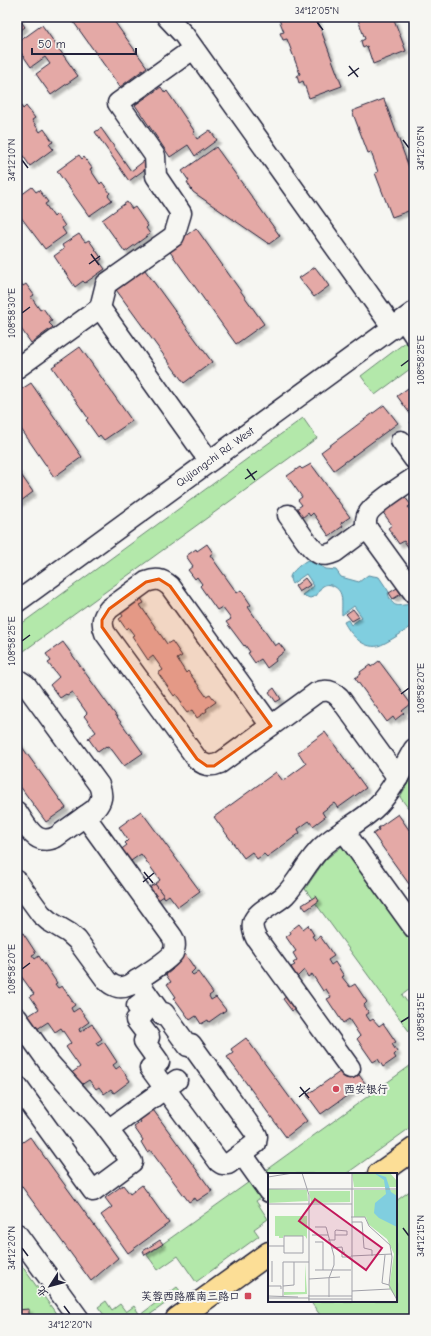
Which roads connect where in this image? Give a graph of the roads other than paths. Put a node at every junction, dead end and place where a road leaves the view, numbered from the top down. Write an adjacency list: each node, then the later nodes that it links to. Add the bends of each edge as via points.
1 (167, 17): 2 (street)
2 (193, 49): 4 (street, via 118,103 155,156 156,176 181,213 174,236 106,284); 5 (street)
3 (414, 296): 5 (street, Qujiangchi Rd. West)
4 (100, 308): 6 (street); 8 (street)
5 (402, 322): 8 (street, Qujiangchi Rd. West); 15 (street, Qujiangchi Rd. West)
6 (17, 368)
7 (401, 441): 9 (street)
8 (202, 451): 13 (street, Qujiangchi Rd. West)
9 (414, 459)
10 (414, 478): 12 (street, via 370,510 366,519)
11 (288, 514): 12 (street, via 314,550 322,554 335,552)
12 (367, 528): 14 (street)
13 (17, 586)
14 (414, 593)
15 (17, 602)
16 (17, 679): 21 (street, via 26,685 102,791 100,804)
17 (271, 726): 17 (street, via 220,763 214,766 202,764 105,633 102,627 104,614 146,582 152,579 165,581); 19 (street, via 316,693 328,690 334,692)
18 (414, 750): 19 (street)
19 (398, 778): 22 (street, via 377,806)
20 (17, 812): 21 (street, via 33,834 44,840 56,837)
21 (85, 816): 25 (street, via 174,940 174,950 170,956)
22 (344, 831): 24 (street); 28 (street, via 322,847 283,897 259,914 255,919 253,931)
23 (17, 882): 25 (street, via 41,914 77,940 112,986 124,988)
24 (414, 928)
25 (137, 980): 26 (street)
26 (149, 997): 29 (street, via 137,1006 143,1015 136,1020 149,1037 144,1041 159,1062 150,1068); 33 (street, via 188,1046 191,1044 256,1134 256,1143)
27 (17, 1018): 31 (street, via 49,1063)
28 (350, 1068)
29 (171, 1084): 31 (street); 33 (street, via 219,1162 228,1164)
30 (17, 1086): 31 (street, via 93,1191 132,1162)
31 (108, 1130)
32 (414, 1149): 35 (main road)
33 (242, 1154): 37 (street)
34 (414, 1164): 36 (main road)
35 (380, 1173)
36 (397, 1176)
37 (268, 1191)
38 (17, 1234): 41 (street)
39 (268, 1254): 42 (main road)
40 (268, 1269): 43 (main road)
41 (79, 1319)
42 (177, 1319)
43 (199, 1319)

